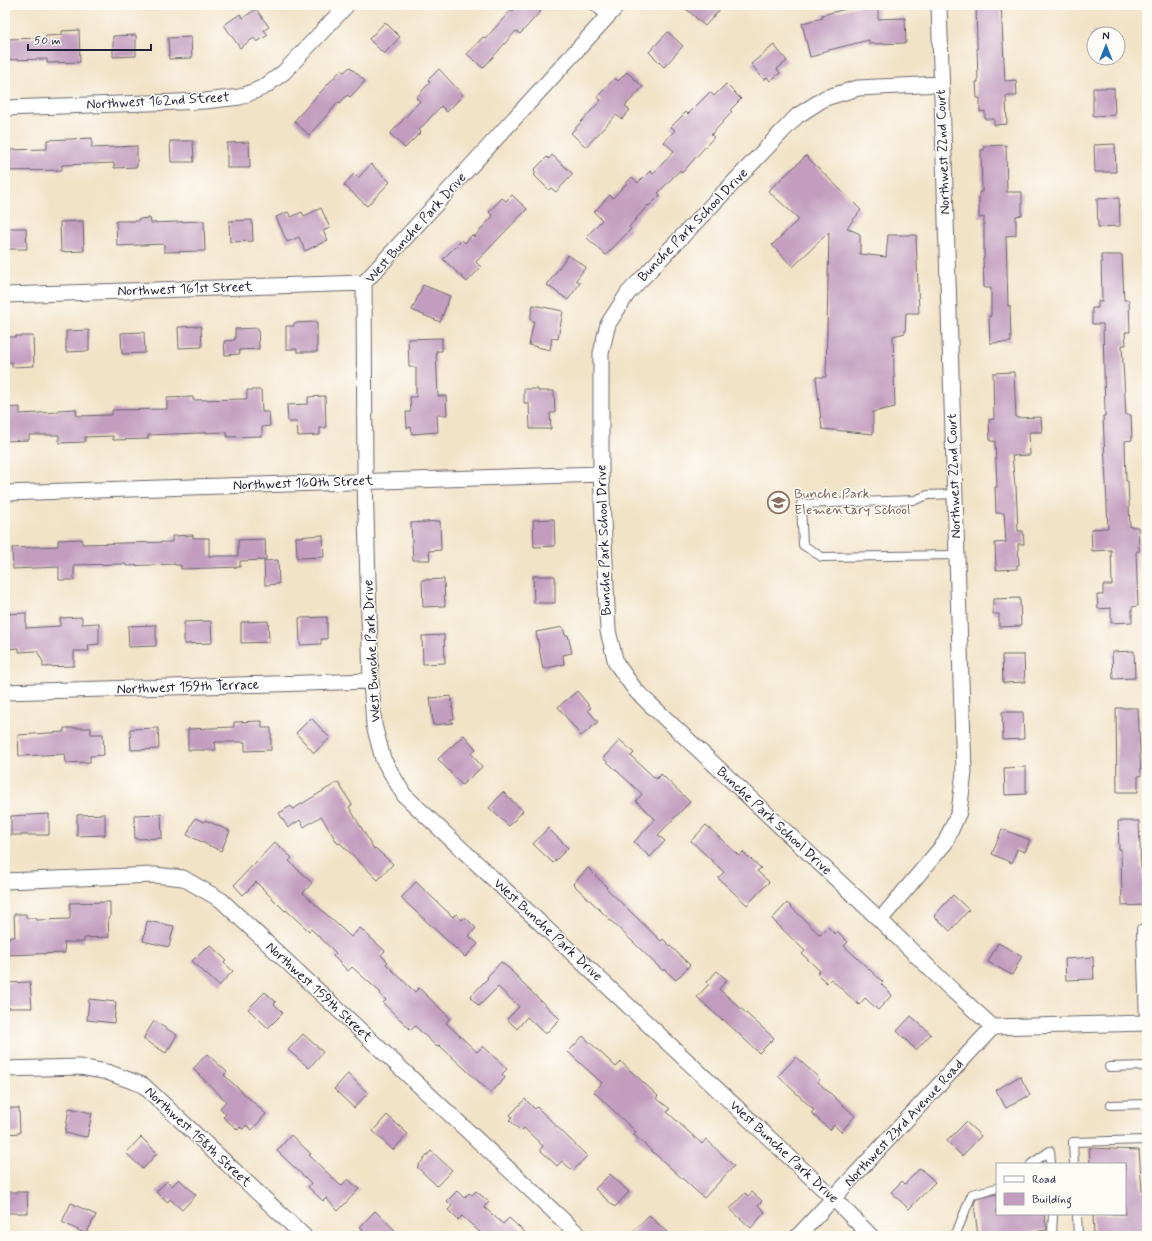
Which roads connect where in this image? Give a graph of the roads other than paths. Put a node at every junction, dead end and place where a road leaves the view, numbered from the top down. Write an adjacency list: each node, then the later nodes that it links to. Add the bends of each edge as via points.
1 (347, 5): 5 (street, Northwest 162nd Street, via 284,72 264,87 240,97 205,101)
2 (939, 5): 4 (street, Northwest 22nd Court)
3 (608, 8): 6 (street, West Bunche Park Drive)
4 (941, 84): 8 (street, Bunche Park School Drive, via 858,88 825,98 797,116 628,294 608,324 601,353); 11 (street, Northwest 22nd Court)
5 (5, 108)
6 (364, 282): 7 (street, Northwest 161st Street); 9 (street, West Bunche Park Drive)
7 (5, 295)
8 (601, 474): 9 (street, Northwest 160th Street); 16 (street, Bunche Park School Drive, via 608,631 616,663 636,691)
9 (365, 481): 10 (street, Northwest 160th Street); 13 (street, West Bunche Park Drive)
10 (5, 493)
11 (954, 494): 12 (street, Northwest 22nd Court); 12 (lane, via 928,494 915,500 801,504 803,545 822,557)
12 (956, 555): 16 (street, Northwest 22nd Court, via 964,772 960,812 945,843)
13 (371, 681): 14 (street, Northwest 159th Terrace); 30 (street, West Bunche Park Drive, via 374,725 384,759 404,795)
14 (5, 692)
15 (5, 881): 34 (street, Northwest 159th Street, via 154,875 183,878 221,900)
16 (880, 920): 19 (street, Bunche Park School Drive)
17 (1141, 929): 18 (lane)
18 (1146, 1023): 19 (street)
19 (993, 1027): 30 (street, Northwest 23rd Avenue Road)
20 (1147, 1066): 21 (lane)
21 (1109, 1067)
22 (5, 1069): 33 (street, Northwest 158th Street, via 80,1067 107,1072 143,1086)
23 (1147, 1104): 24 (lane)
24 (1111, 1105)
25 (1147, 1140): 28 (lane, via 1073,1142)
26 (1032, 1163): 27 (lane, via 1050,1151)
27 (1051, 1163)
28 (1074, 1163)
29 (996, 1188): 37 (lane, via 972,1194)
30 (834, 1199): 35 (street, Northwest 23rd Avenue Road); 36 (street, West Bunche Park Drive)
31 (1053, 1215): 38 (lane)
32 (1077, 1215): 39 (lane)
33 (304, 1236)
34 (580, 1236)
35 (798, 1236)
36 (871, 1236)
37 (955, 1236)
38 (1052, 1236)
39 (1078, 1236)

